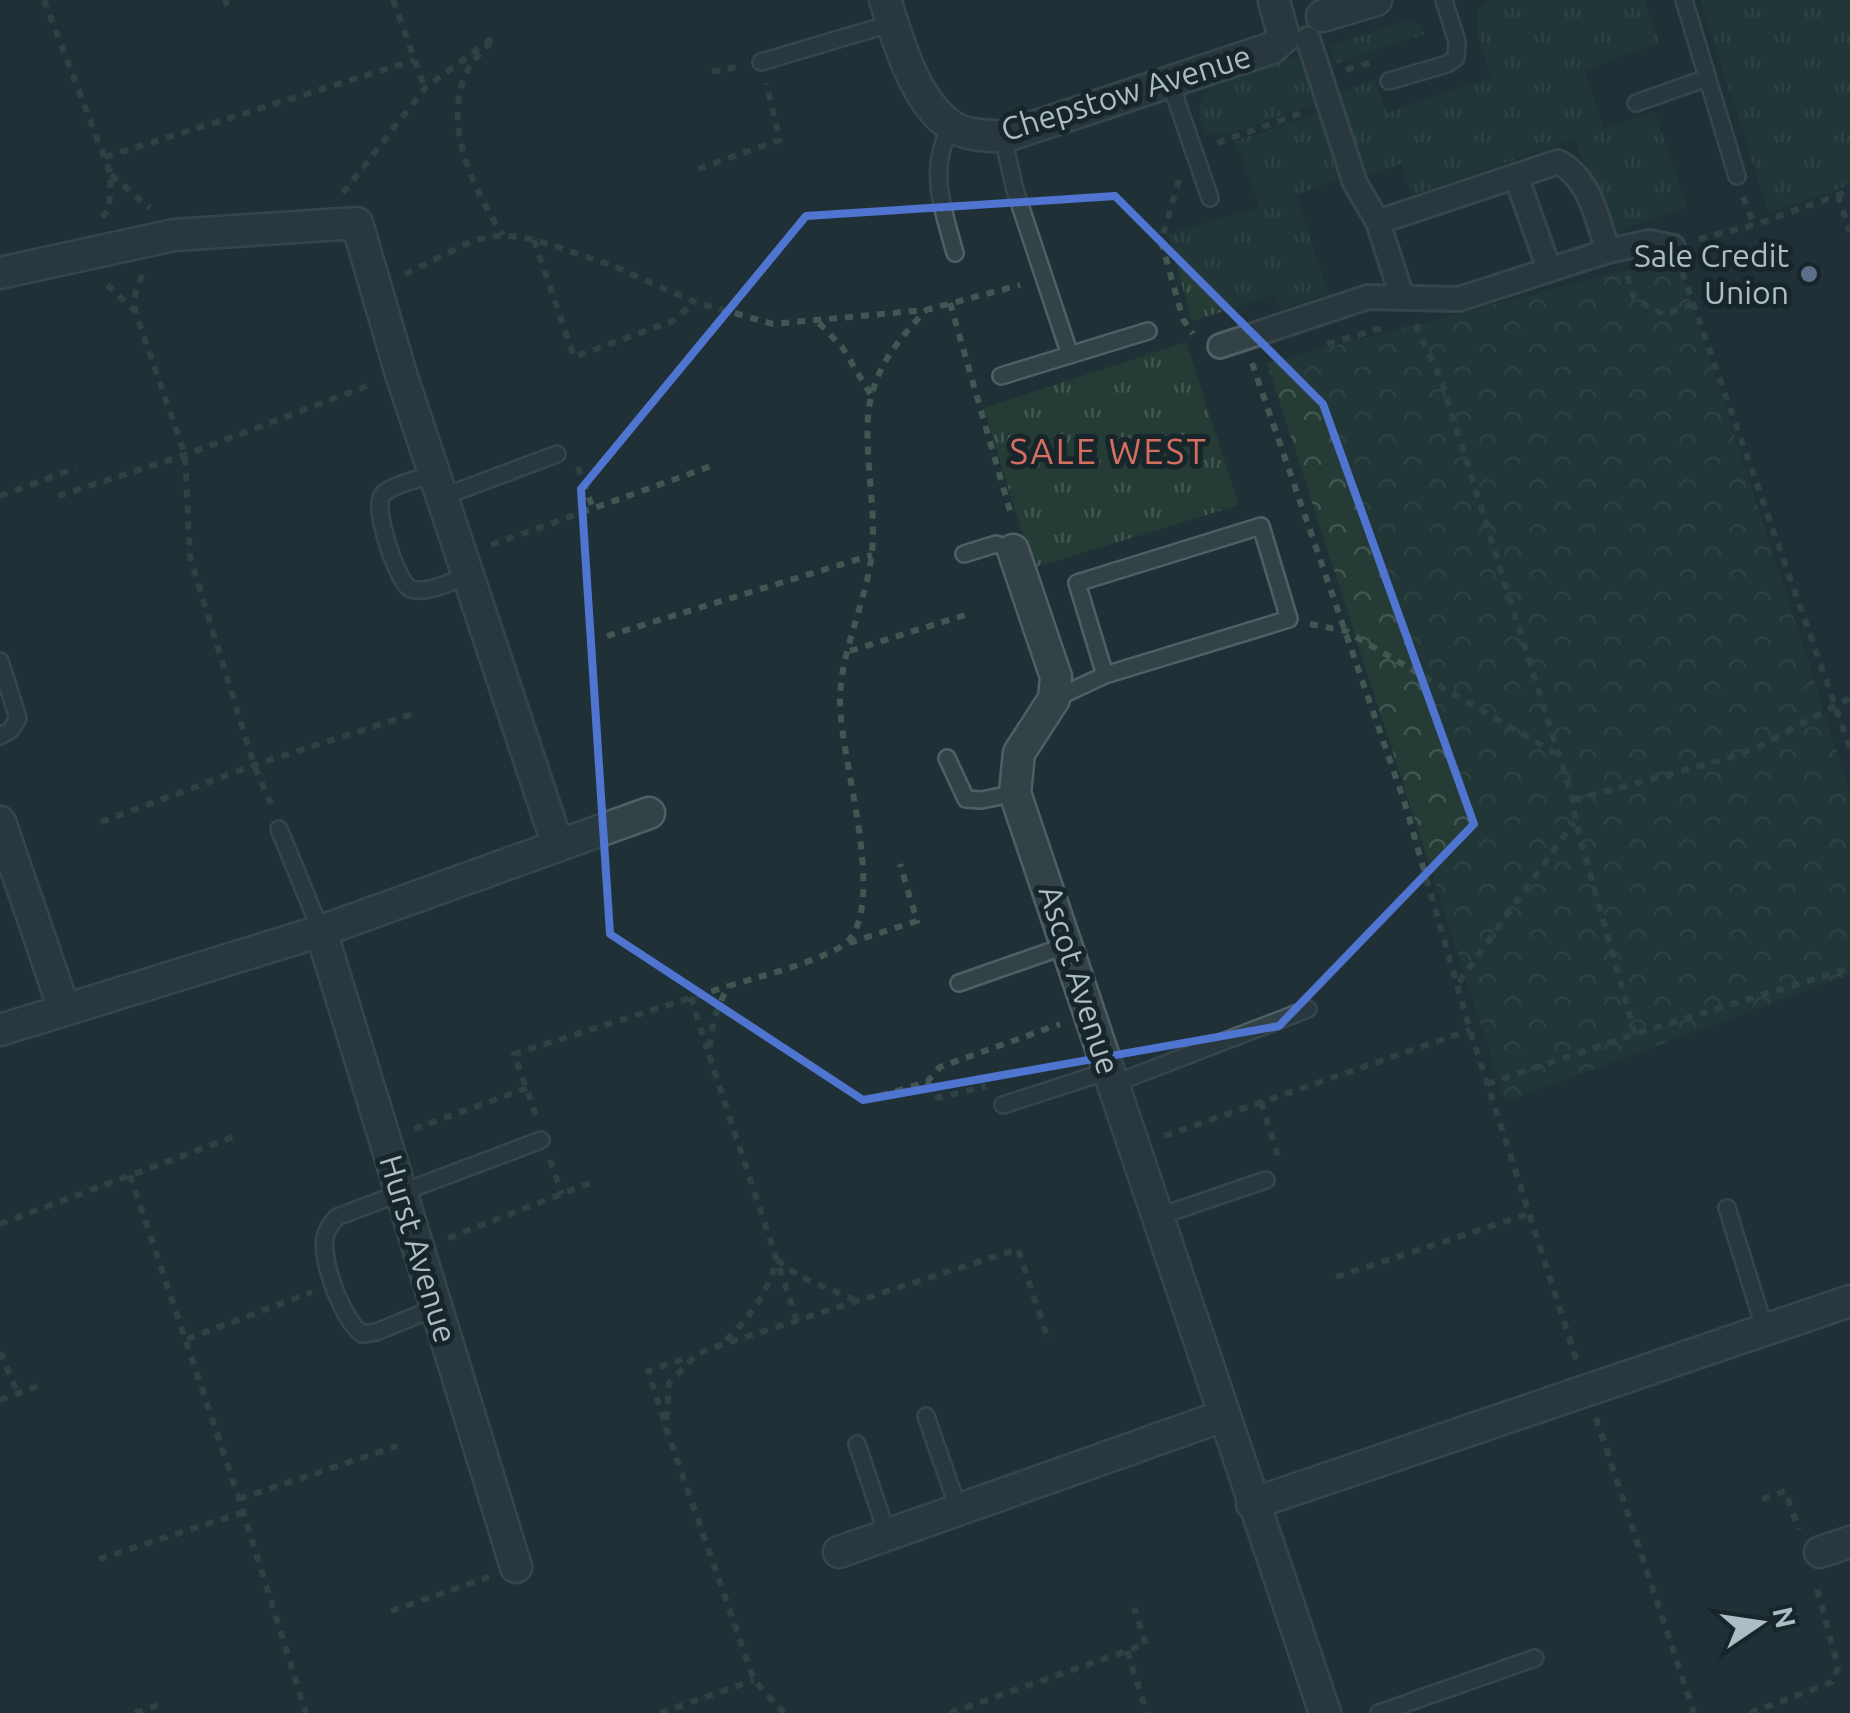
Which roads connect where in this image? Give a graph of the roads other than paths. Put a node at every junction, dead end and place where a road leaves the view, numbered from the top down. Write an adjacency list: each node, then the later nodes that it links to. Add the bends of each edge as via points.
1 (1376, 0): 6 (street)
2 (1444, 0): 9 (lane, via 1458,42 1456,58)
3 (1684, 0): 8 (lane)
4 (1274, 1): 10 (street, Chepstow Avenue, via 1284,38 1272,48)
5 (889, 12): 7 (lane); 12 (street, Chepstow Avenue, via 917,82)
6 (1315, 27): 17 (street, via 1320,78 1355,183)
7 (761, 62)
8 (1708, 78): 11 (lane); 15 (lane)
9 (1389, 81)
10 (1170, 82): 13 (street, Chepstow Avenue); 16 (lane)
11 (1636, 102)
12 (951, 126): 13 (street, Chepstow Avenue); 20 (lane, via 938,159 938,190)
13 (1003, 136): 26 (lane)
14 (1516, 176): 17 (street); 19 (street, via 1558,162 1571,168); 21 (street)
15 (1737, 176)
16 (1210, 198)
17 (1378, 222): 23 (street)
18 (1673, 248): 19 (street, via 1650,242)
19 (1614, 250): 21 (street)
20 (955, 253)
21 (1549, 269): 23 (street, via 1459,298)
22 (0, 273): 29 (street, via 174,235 357,223)
23 (1402, 297): 25 (street, via 1346,302)
24 (1148, 331): 26 (lane)
25 (1220, 346)
26 (1070, 355): 27 (lane)
27 (1000, 376)
28 (557, 454): 29 (lane)
29 (438, 486): 32 (street); 32 (lane, via 384,494 379,502 401,580 422,591)
30 (1013, 550): 31 (lane, via 996,544); 35 (street, via 1052,658)
31 (964, 554)
32 (465, 565): 42 (street)
33 (0, 660): 36 (lane, via 18,718)
34 (1106, 674): 34 (lane, via 1290,620 1261,526 1077,583); 35 (lane)
35 (1054, 699): 38 (street, via 1020,753)
36 (0, 736)
37 (948, 758): 38 (lane, via 966,799)
38 (1015, 793): 44 (street, Ascot Avenue)
39 (649, 813): 42 (street)
40 (0, 822): 46 (street)
41 (279, 829): 43 (lane)
42 (558, 846): 43 (street)
43 (321, 931): 46 (street); 53 (street, Hurst Avenue)
44 (1068, 945): 45 (lane); 49 (street, Ascot Avenue)
45 (960, 983)
46 (64, 1009): 48 (street)
47 (1308, 1010): 49 (lane)
48 (0, 1030)
49 (1111, 1078): 50 (lane); 55 (street, Ascot Avenue)
50 (1003, 1105)
51 (542, 1140): 53 (lane)
52 (1266, 1180): 55 (lane)
53 (402, 1195): 57 (street, Hurst Avenue); 57 (lane, via 337,1217 325,1238 334,1284 352,1327 362,1334)
54 (1727, 1208): 58 (lane)
55 (1157, 1217): 60 (street, Ascot Avenue)
56 (1850, 1300): 58 (street)
57 (436, 1308): 68 (street, Hurst Avenue)
58 (1765, 1330): 62 (street)
59 (926, 1416): 63 (lane)
60 (1223, 1416): 62 (street, Ascot Avenue); 63 (street)
61 (857, 1444): 64 (lane)
62 (1252, 1504): 70 (street, Ascot Avenue)
63 (958, 1508): 64 (street)
64 (888, 1534): 66 (street)
65 (1850, 1542): 67 (street)
66 (839, 1552)
67 (1811, 1553)
68 (516, 1568)
69 (1535, 1658): 71 (lane)
70 (1324, 1713)
71 (1379, 1713)

